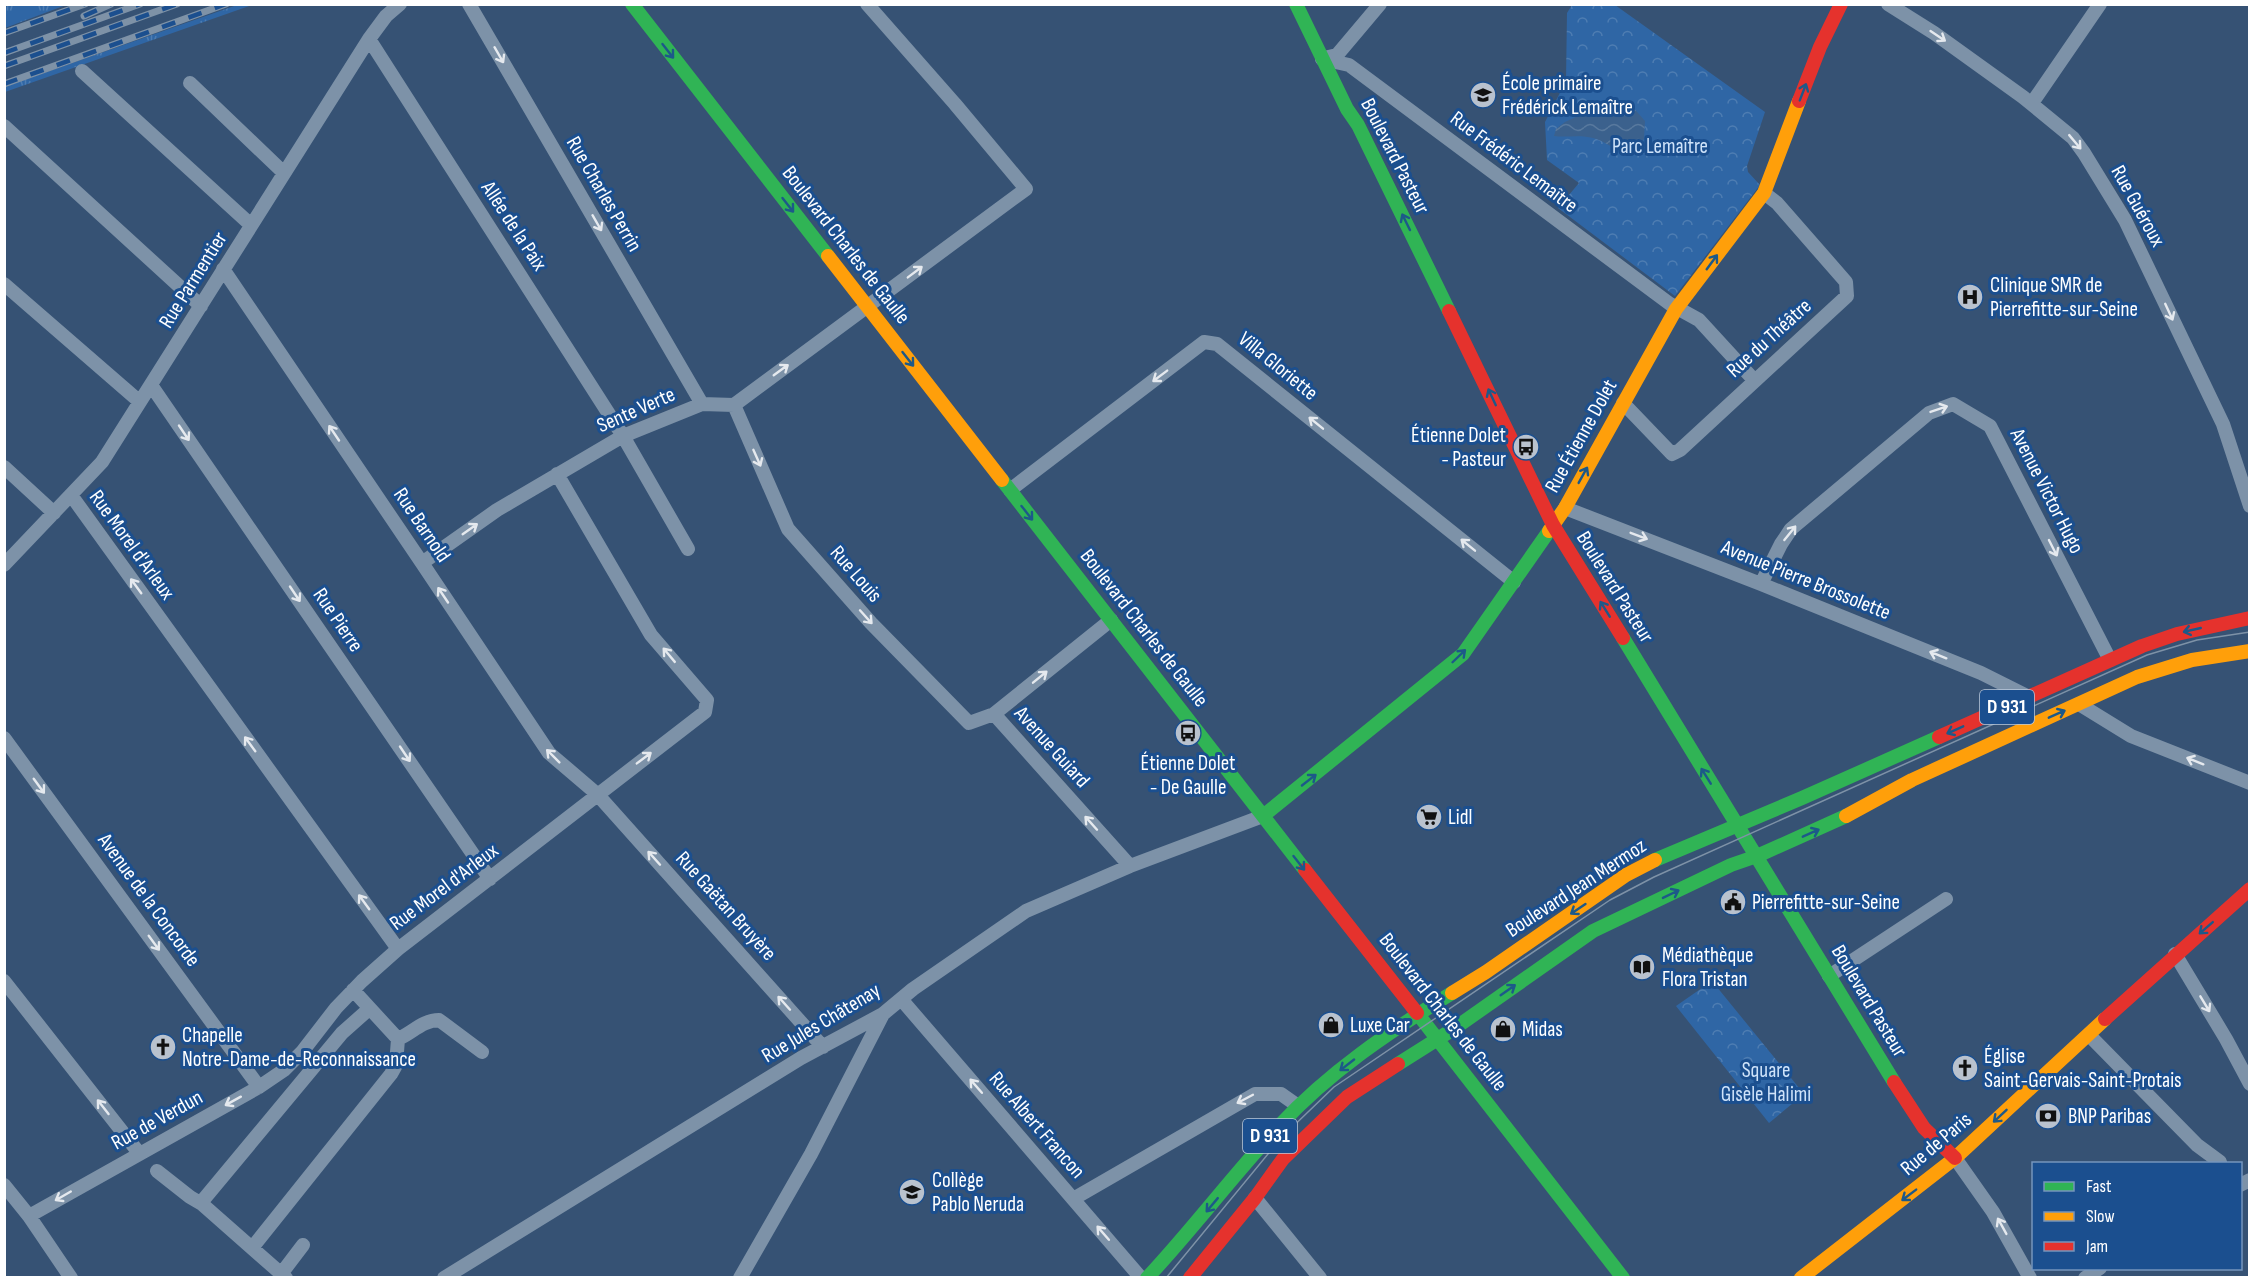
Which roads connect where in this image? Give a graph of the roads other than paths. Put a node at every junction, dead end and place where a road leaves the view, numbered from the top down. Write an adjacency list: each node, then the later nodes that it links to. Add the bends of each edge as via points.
1 (400, 4): 10 (street, Rue Parmentier)
2 (469, 4): 28 (street, Rue Charles Perrin, one-way to 28)
3 (632, 4): 22 (street, Boulevard Charles de Gaulle, one-way to 22)
4 (867, 4): 22 (street, one-way to 4, via 1026,189)
5 (1296, 4): 11 (street, Boulevard Pasteur)
6 (1380, 4): 11 (street, via 1337,55)
7 (1841, 4): 17 (street, Rue Étienne Dolet, one-way to 7, via 1820,47)
8 (1888, 4): 14 (street, Rue Guéroux, one-way to 14)
9 (2100, 4): 14 (street)
10 (369, 39): 16 (street, Rue Parmentier); 30 (street, Allée de la Paix)
11 (1322, 59): 23 (street, Rue Frédéric Lemaître, via 1349,65); 38 (street, Boulevard Pasteur, one-way to 11)
12 (82, 71): 18 (street)
13 (190, 83): 16 (street)
14 (2032, 104): 35 (street, Rue Guéroux, one-way to 35, via 2073,138 2125,220 2223,424)
15 (4, 126): 21 (street)
16 (284, 173): 18 (street, Rue Parmentier)
17 (1764, 193): 23 (street, Rue Étienne Dolet, one-way to 17); 24 (street, Rue du Théâtre, via 1846,282 1846,296)
18 (251, 225): 19 (street, Rue Parmentier)
19 (223, 269): 21 (street, Rue Parmentier); 40 (street, Rue Barnold, one-way to 19)
20 (4, 284): 26 (street)
21 (201, 306): 25 (street, Rue Parmentier)
22 (868, 307): 29 (street, one-way to 22); 33 (street, Boulevard Charles de Gaulle, one-way to 33)
23 (1676, 309): 24 (street, Rue Frédéric Lemaître, via 1699,320); 27 (street, Rue Étienne Dolet)
24 (1754, 380): 27 (street, Rue du Théâtre, via 1672,454)
25 (151, 385): 26 (street, Rue Parmentier); 58 (street, Rue Pierre, one-way to 58)
26 (140, 402): 34 (street, Rue Parmentier, via 102,462)
27 (1623, 403): 36 (street, Rue Étienne Dolet, one-way to 27)
28 (702, 404): 29 (street, Sente Verte); 30 (street, Sente Verte)
29 (734, 405): 50 (street, Rue Louis, one-way to 50, via 788,529 871,623 969,723)
30 (623, 436): 32 (street, Sente Verte); 39 (street, Allée de la Paix)
31 (4, 467): 37 (street)
32 (557, 474): 40 (street, Sente Verte, one-way to 32); 53 (street, Rue Morel d'Arleux, one-way to 32, via 705,712 706,700 651,635)
33 (1010, 490): 42 (street, Villa Gloriette, one-way to 33, via 1217,344 1204,342); 45 (street, Boulevard Charles de Gaulle, one-way to 45)
34 (71, 495): 37 (street, Rue Parmentier); 61 (street, Rue Morel d'Arleux, one-way to 34)
35 (2249, 505)
36 (1565, 508): 38 (street, Rue Étienne Dolet); 43 (street, Avenue Pierre Brossolette, one-way to 43)
37 (54, 513): 41 (street, Rue Parmentier)
38 (1553, 525): 42 (street, Rue Étienne Dolet); 55 (street, Boulevard Pasteur, one-way to 38)
39 (688, 549)
40 (422, 562): 53 (street, Rue Barnold, one-way to 40, via 549,753)
41 (4, 565)
42 (1514, 582): 54 (street, Rue Étienne Dolet, one-way to 42, via 1463,654)
43 (1761, 584): 47 (street, Avenue Victor Hugo, one-way to 47, via 1791,529 1929,413 1953,404 1990,426); 48 (street, Avenue Pierre Brossolette, one-way to 43, via 1981,673)
44 (2250, 618): 47 (street, Boulevard Jean Mermoz / D 931, one-way to 47, via 2176,634)
45 (1111, 620): 50 (street, Avenue Guiard, one-way to 45); 54 (street, Boulevard Charles de Gaulle)
46 (2250, 651): 49 (street, D 931, via 2211,654 2174,663)
47 (2110, 660): 48 (street, Boulevard Jean Mermoz / D 931)
48 (2029, 697): 55 (street, Boulevard Jean Mermoz / D 931, one-way to 55)
49 (2079, 704): 52 (street, one-way to 49, via 2131,736); 56 (street, D 931, one-way to 49)
50 (994, 714): 57 (street, Avenue Guiard, one-way to 50)
51 (4, 738): 76 (street, Avenue de la Concorde, one-way to 76)
52 (2250, 783)
53 (597, 794): 58 (street, Rue Morel d'Arleux); 73 (street, Rue Gaëtan Bruyère, one-way to 53)
54 (1263, 816): 57 (street, Rue Jules Châtenay); 68 (street, Boulevard Charles de Gaulle, one-way to 68)
55 (1737, 825): 56 (street, Boulevard Pasteur); 68 (street, Boulevard Jean Mermoz / D 931, one-way to 68, via 1633,871 1486,972)
56 (1757, 856): 63 (street, Boulevard Pasteur); 72 (street, D 931, one-way to 56, via 1593,932)
57 (1130, 866): 66 (street, Rue Jules Châtenay, via 1026,911)
58 (490, 879): 61 (street, Rue Morel d'Arleux)
59 (2250, 889): 62 (street, Rue de Paris, one-way to 62)
60 (1946, 899): 63 (street)
61 (399, 949): 65 (street, Rue de Verdun)
62 (2175, 954): 70 (street, Rue de Paris); 75 (street, one-way to 75)
63 (1829, 976): 79 (street, Boulevard Pasteur, via 1924,1128)
64 (4, 981): 78 (street, one-way to 64)
65 (353, 990): 67 (street); 76 (street, Rue de Verdun, via 302,1052)
66 (901, 999): 69 (street, Rue Jules Châtenay); 84 (street, Rue Albert Francon, one-way to 66)
67 (369, 1009): 71 (street); 85 (street, via 342,1033)
68 (1418, 1013): 72 (street, Boulevard Charles de Gaulle); 77 (street, Boulevard Jean Mermoz / D 931, one-way to 77)
69 (882, 1014): 73 (street, Rue Jules Châtenay); 93 (street, via 811,1154)
70 (2089, 1035): 79 (street, Rue de Paris, one-way to 79); 80 (street, via 2196,1145)
71 (398, 1039): 74 (street, via 422,1024 439,1020); 88 (street, via 396,1065 391,1074)
72 (1438, 1039): 83 (street, D 931, via 1347,1097 1283,1159); 98 (street, Boulevard Charles de Gaulle)
73 (823, 1047): 92 (street, Rue Jules Châtenay)
74 (482, 1052)
75 (2250, 1084)
76 (259, 1087): 78 (street, Rue de Verdun, one-way to 78)
77 (1298, 1106): 84 (street, one-way to 84, via 1281,1094 1255,1094); 95 (street, Boulevard Jean Mermoz / D 931, one-way to 95)
78 (139, 1153): 86 (street, Rue de Verdun, one-way to 86)
79 (1955, 1158): 99 (street, Rue de Paris, one-way to 99); 100 (street, one-way to 79, via 1994,1212)
80 (2220, 1162)
81 (157, 1171): 85 (street)
82 (4, 1185): 86 (street)
83 (1255, 1198): 96 (street, D 931); 97 (street)
84 (1073, 1199): 94 (street, Rue Albert Francon, one-way to 84)
85 (202, 1204): 88 (street)
86 (29, 1216): 91 (street)
87 (303, 1245): 90 (street)
88 (252, 1248): 90 (street)
89 (2098, 1270): 101 (street)
90 (283, 1276)
91 (71, 1278)
92 (444, 1278)
93 (740, 1278)
94 (1141, 1278)
95 (1147, 1278)
96 (1190, 1278)
97 (1320, 1278)
98 (1623, 1278)
99 (1801, 1278)
100 (2030, 1278)
101 (2085, 1278)

